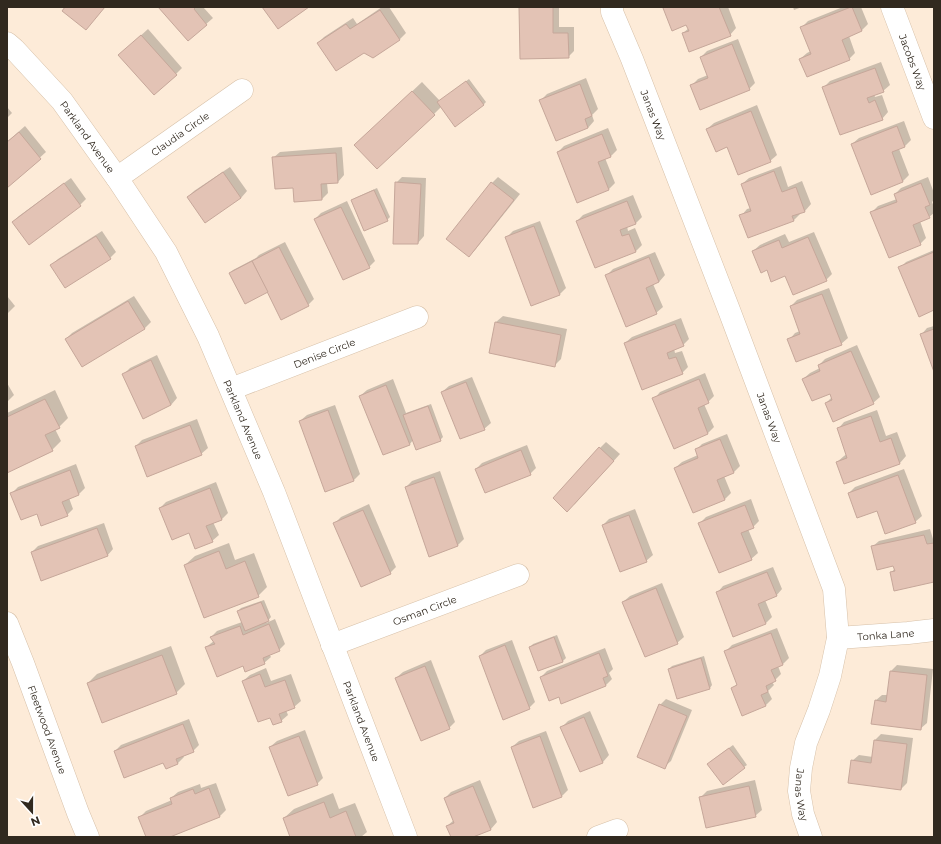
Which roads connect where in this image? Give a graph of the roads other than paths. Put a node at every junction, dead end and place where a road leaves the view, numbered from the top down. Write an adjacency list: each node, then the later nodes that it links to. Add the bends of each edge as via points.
1 (612, 7): 12 (street, Janas Way, via 834,589)
2 (892, 7): 5 (street, Jacobs Way)
3 (7, 43): 6 (street, Parkland Avenue, via 62,101)
4 (242, 90): 6 (street, Claudia Circle)
5 (934, 118)
6 (117, 178): 8 (street, Parkland Avenue, via 166,252)
7 (417, 318): 8 (street, Denise Circle)
8 (231, 389): 13 (street, Parkland Avenue, via 274,492)
9 (518, 575): 13 (street, Osman Circle)
10 (7, 623): 14 (street, Fleetwood Avenue)
11 (934, 630): 12 (street, Tonka Lane)
12 (838, 638): 16 (street, Janas Way, via 830,676 806,742 801,768 799,791 803,814)
13 (332, 645): 15 (street, Parkland Avenue)
14 (88, 837)
15 (406, 837)
16 (812, 837)

